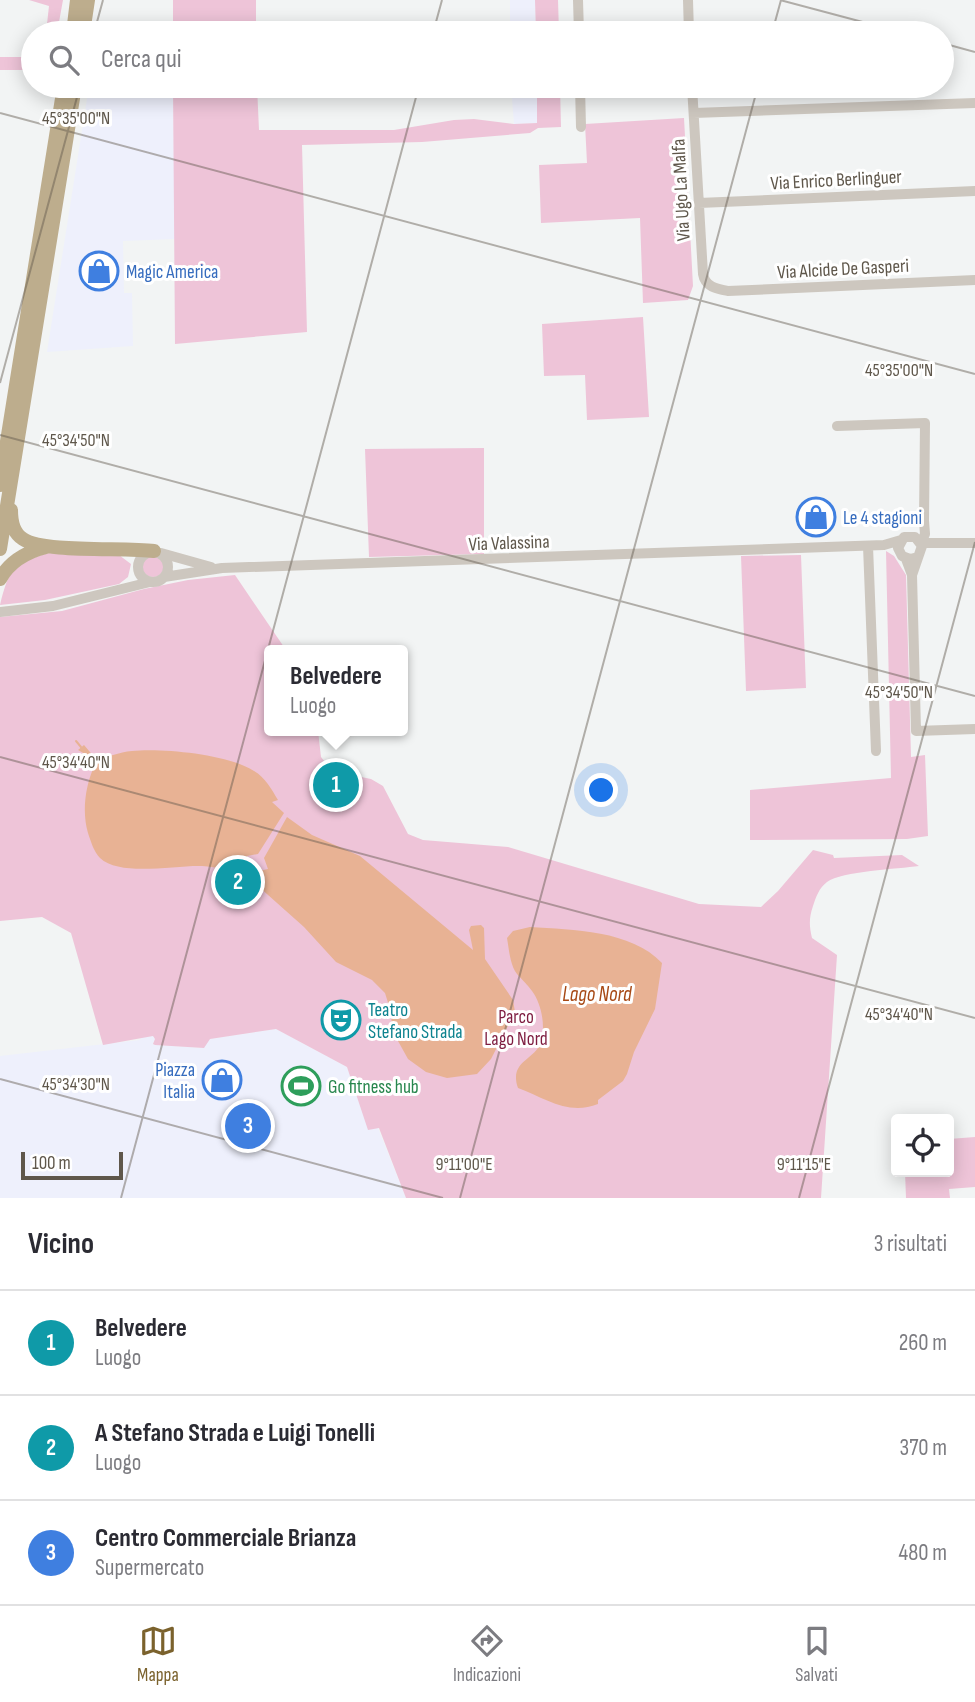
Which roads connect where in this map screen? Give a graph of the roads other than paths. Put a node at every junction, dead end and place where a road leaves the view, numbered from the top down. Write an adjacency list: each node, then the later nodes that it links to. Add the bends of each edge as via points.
1 (78, 0): 5 (highway)
2 (88, 0): 6 (highway)
3 (579, 0): 7 (street)
4 (688, 0): 8 (street)
5 (75, 21)
6 (85, 21)
7 (579, 21)
8 (689, 21)
9 (63, 98): 21 (highway)
10 (73, 98): 21 (highway)
11 (580, 98): 15 (street)
12 (693, 98): 14 (street, Via Ugo La Malfa)
13 (975, 103): 14 (street)
14 (694, 113): 17 (street, Via Ugo La Malfa)
15 (581, 127)
16 (975, 191): 17 (street, Via Enrico Berlinguer)
17 (699, 203): 19 (street, Via Ugo La Malfa, via 703,274)
18 (975, 280): 19 (street, Via Alcide De Gasperi)
19 (713, 288)
20 (837, 426): 27 (street, via 925,424 924,523)
21 (5, 487): 25 (highway, via 18,534); 28 (highway)
22 (901, 540): 24 (street, Via Valassina); 27 (street, Via Valassina); 31 (street, via 898,548)
23 (975, 543): 27 (street)
24 (884, 545): 26 (street, Via Valassina); 31 (street)
25 (49, 546): 29 (highway); 36 (highway, via 19,557)
26 (868, 546): 33 (street, Via Valassina); 41 (street)
27 (918, 547): 31 (street); 34 (street)
28 (0, 549)
29 (121, 549): 30 (highway); 32 (highway, via 132,554)
30 (157, 552): 32 (street, via 145,553); 33 (street, Via Valassina); 35 (street, via 167,559)
31 (904, 557): 34 (street)
32 (138, 566): 37 (street, via 142,578); 38 (street, via 134,581)
33 (222, 568): 35 (street, Via Valassina)
34 (912, 575): 40 (street, via 916,730)
35 (164, 577): 37 (street)
36 (0, 579)
37 (150, 582): 38 (street)
38 (120, 589): 39 (street, via 53,606)
39 (3, 612)
40 (975, 729)
41 (876, 751)

